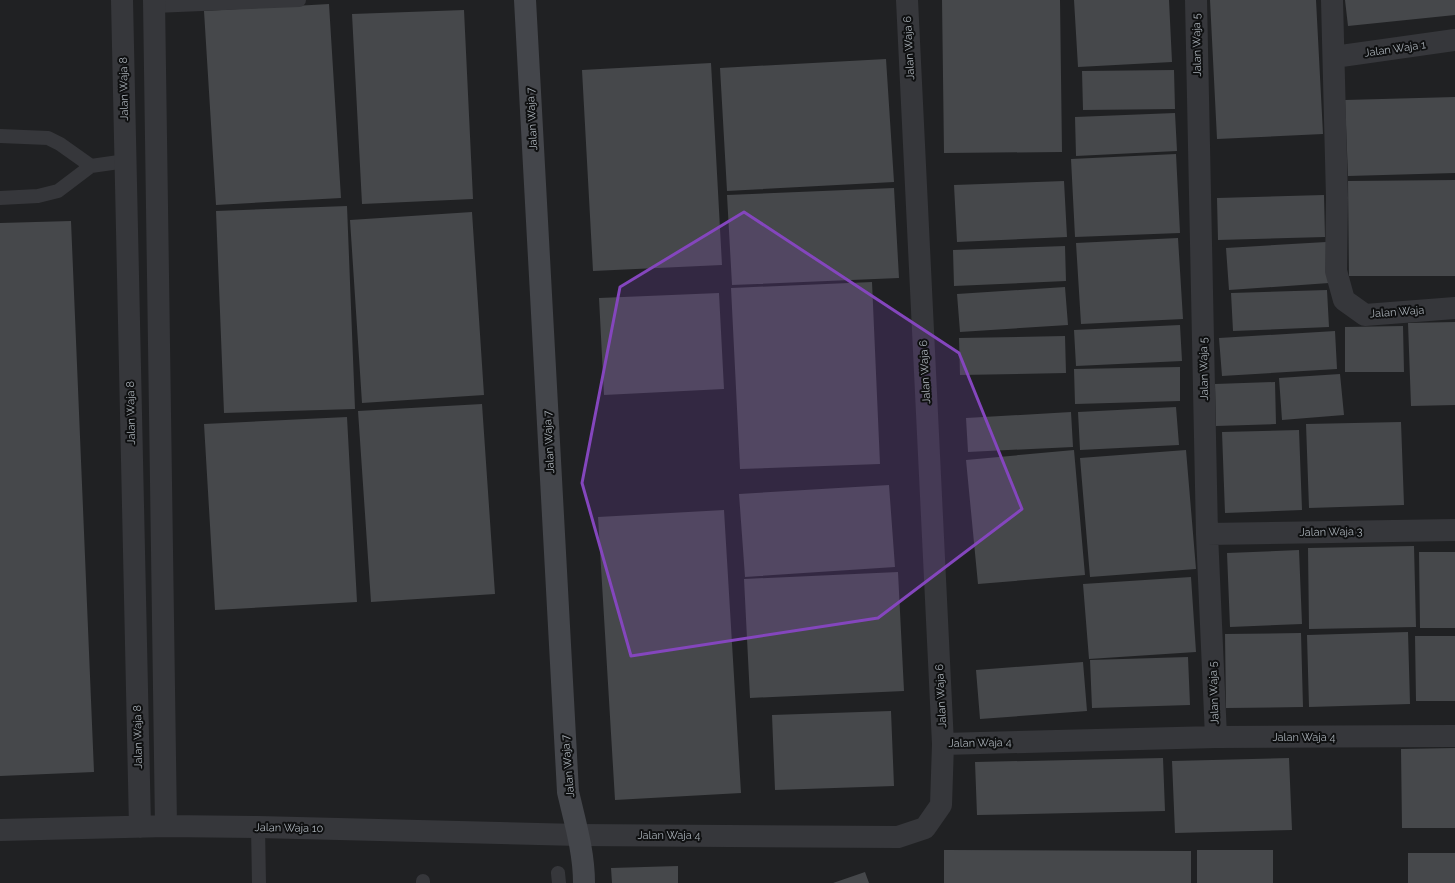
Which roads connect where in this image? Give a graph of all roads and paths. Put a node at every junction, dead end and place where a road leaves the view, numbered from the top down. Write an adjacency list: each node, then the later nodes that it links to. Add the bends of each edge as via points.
1 (122, 0): 11 (street, Jalan Waja 8)
2 (299, 0): 7 (lane)
3 (525, 0): 24 (street, Jalan Waja 7, via 568,792)
4 (907, 0): 19 (street, Jalan Waja 6)
5 (1196, 0): 16 (street, Jalan Waja 5)
6 (1332, 0): 9 (street)
7 (154, 3): 20 (street)
8 (1455, 40): 9 (street, Jalan Waja 1)
9 (1334, 57): 14 (street, Jalan Waja, via 1336,271 1344,300 1365,315)
10 (0, 136): 12 (lane, via 48,138)
11 (126, 161): 12 (lane); 21 (street, Jalan Waja 8)
12 (91, 166): 13 (lane, via 58,191 38,196)
13 (0, 198)
14 (1455, 308)
15 (1455, 530): 16 (street, Jalan Waja 3)
16 (1207, 534): 18 (street, Jalan Waja 5)
17 (1455, 736): 18 (street, Jalan Waja 4)
18 (1216, 738): 19 (street, Jalan Waja 4)
19 (943, 744): 24 (street, Jalan Waja 4, via 941,805 925,828 898,837)
20 (166, 826): 21 (street, Jalan Waja 10); 22 (street, Jalan Waja 10)
21 (140, 827): 23 (street, Jalan Waja 10)
22 (258, 827): 24 (street, Jalan Waja 10); 25 (lane)
23 (0, 830)
24 (578, 835): 26 (street, Jalan Waja 7)
25 (258, 883)
26 (584, 883)

